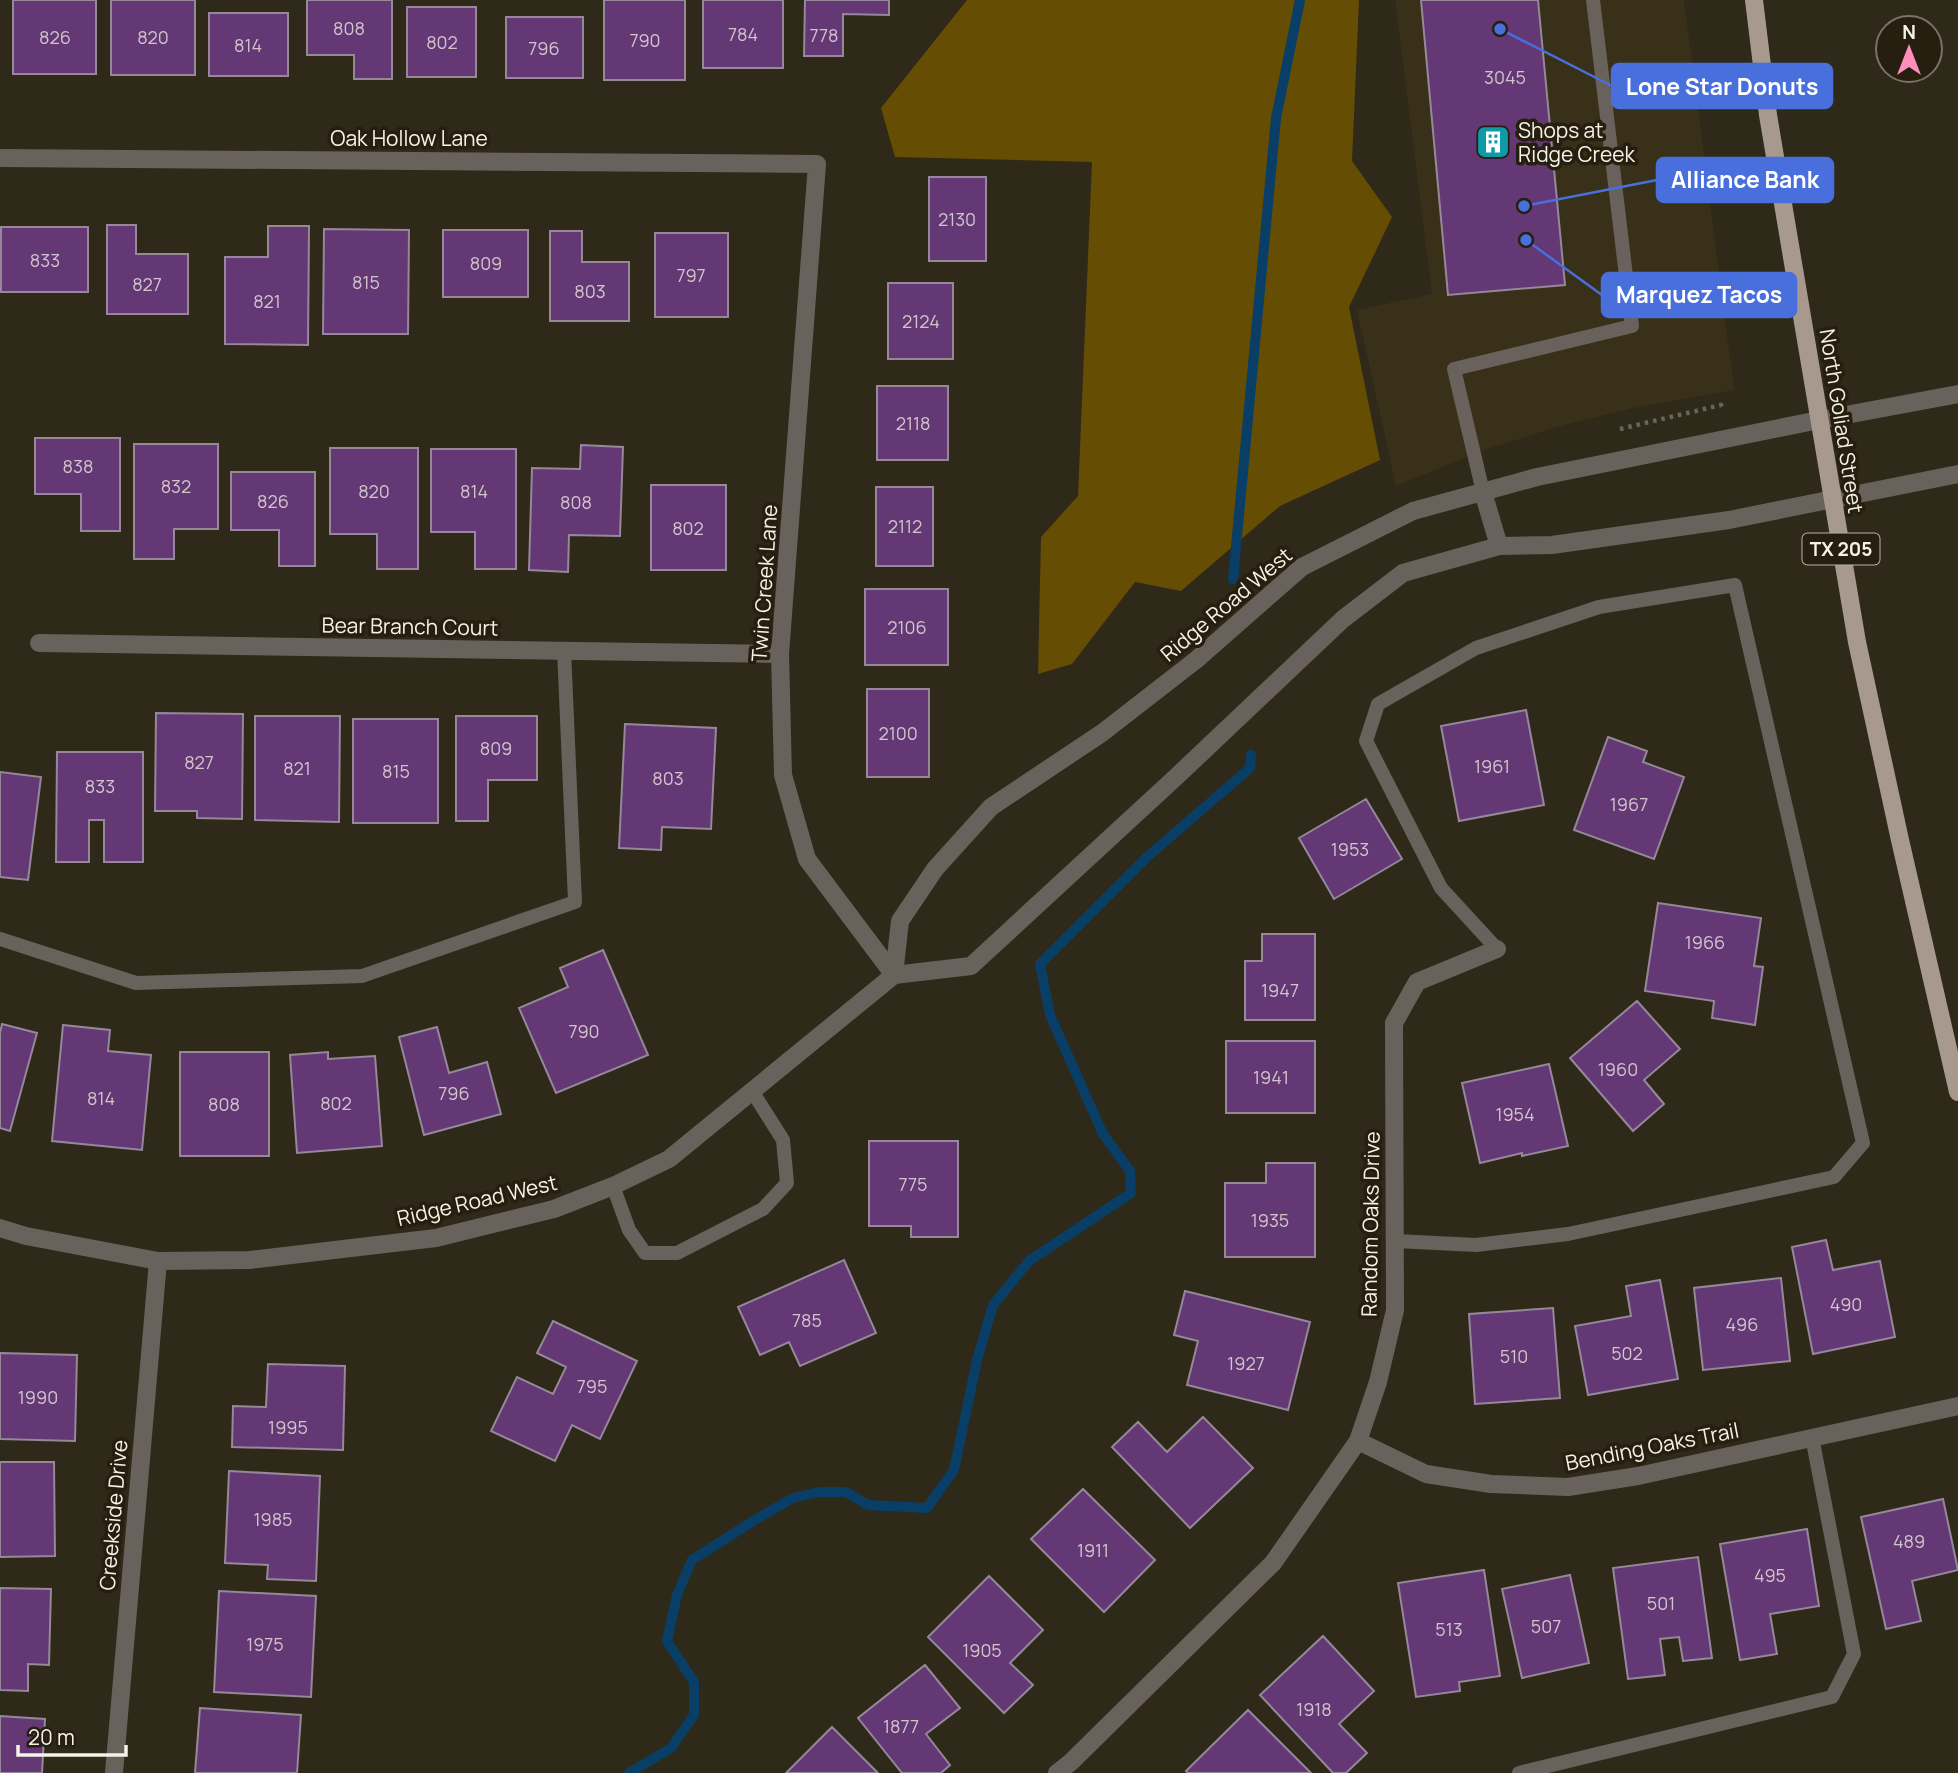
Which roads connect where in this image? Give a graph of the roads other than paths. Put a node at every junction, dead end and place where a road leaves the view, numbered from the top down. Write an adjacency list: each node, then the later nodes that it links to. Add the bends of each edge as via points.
1 (1592, 0): 8 (lane, via 1632,326 1454,369)
2 (1754, 0): 6 (main road, North Goliad Street / TX 205, via 1768,115)
3 (0, 158): 4 (street, Oak Hollow Lane)
4 (817, 164): 13 (street, Twin Creek Lane)
5 (1958, 394): 6 (street, Ridge Road West)
6 (1819, 420): 8 (street, Ridge Road West); 9 (main road, North Goliad Street / TX 205)
7 (1958, 474): 9 (street)
8 (1483, 492): 10 (street); 16 (street, Ridge Road West, via 1413,511 1302,567 1196,660 1102,733 991,807 935,869 900,921)
9 (1832, 499): 10 (street, via 1729,520 1552,545); 18 (main road, North Goliad Street / TX 205, via 1860,655)
10 (1499, 547): 16 (street, via 1403,573 1343,619 971,965)
11 (39, 643): 12 (street, Bear Branch Court)
12 (564, 650): 13 (street, Bear Branch Court); 14 (lane, via 575,902 362,976 136,984)
13 (780, 654): 16 (street, Twin Creek Lane, via 783,775 807,859)
14 (0, 939)
15 (1497, 949): 21 (street, Random Oaks Drive, via 1417,982 1394,1023); 21 (lane, via 1441,888 1366,741 1378,704 1476,648 1586,611 1735,585 1863,1143 1834,1177 1568,1234 1476,1245)
16 (894, 975): 17 (street, Ridge Road West)
17 (752, 1090): 19 (street, Ridge Road West, via 669,1159); 19 (lane, via 783,1140 787,1183 763,1209 677,1252 645,1252 629,1230)
18 (1958, 1092)
19 (613, 1186): 22 (street, Ridge Road West, via 554,1209 436,1238 250,1260)
20 (0, 1228): 22 (street, Ridge Road West)
21 (1395, 1241): 25 (street, Random Oaks Drive, via 1395,1310)
22 (158, 1261): 27 (street, Creekside Drive)
23 (1958, 1406): 24 (street, Bending Oaks Trail)
24 (1812, 1437): 25 (street, Bending Oaks Trail, via 1568,1487 1491,1485 1426,1474); 28 (lane, via 1854,1654 1832,1697)
25 (1358, 1441): 26 (street, Random Oaks Drive, via 1273,1563)
26 (1070, 1769)
27 (114, 1773)
28 (1519, 1773)

